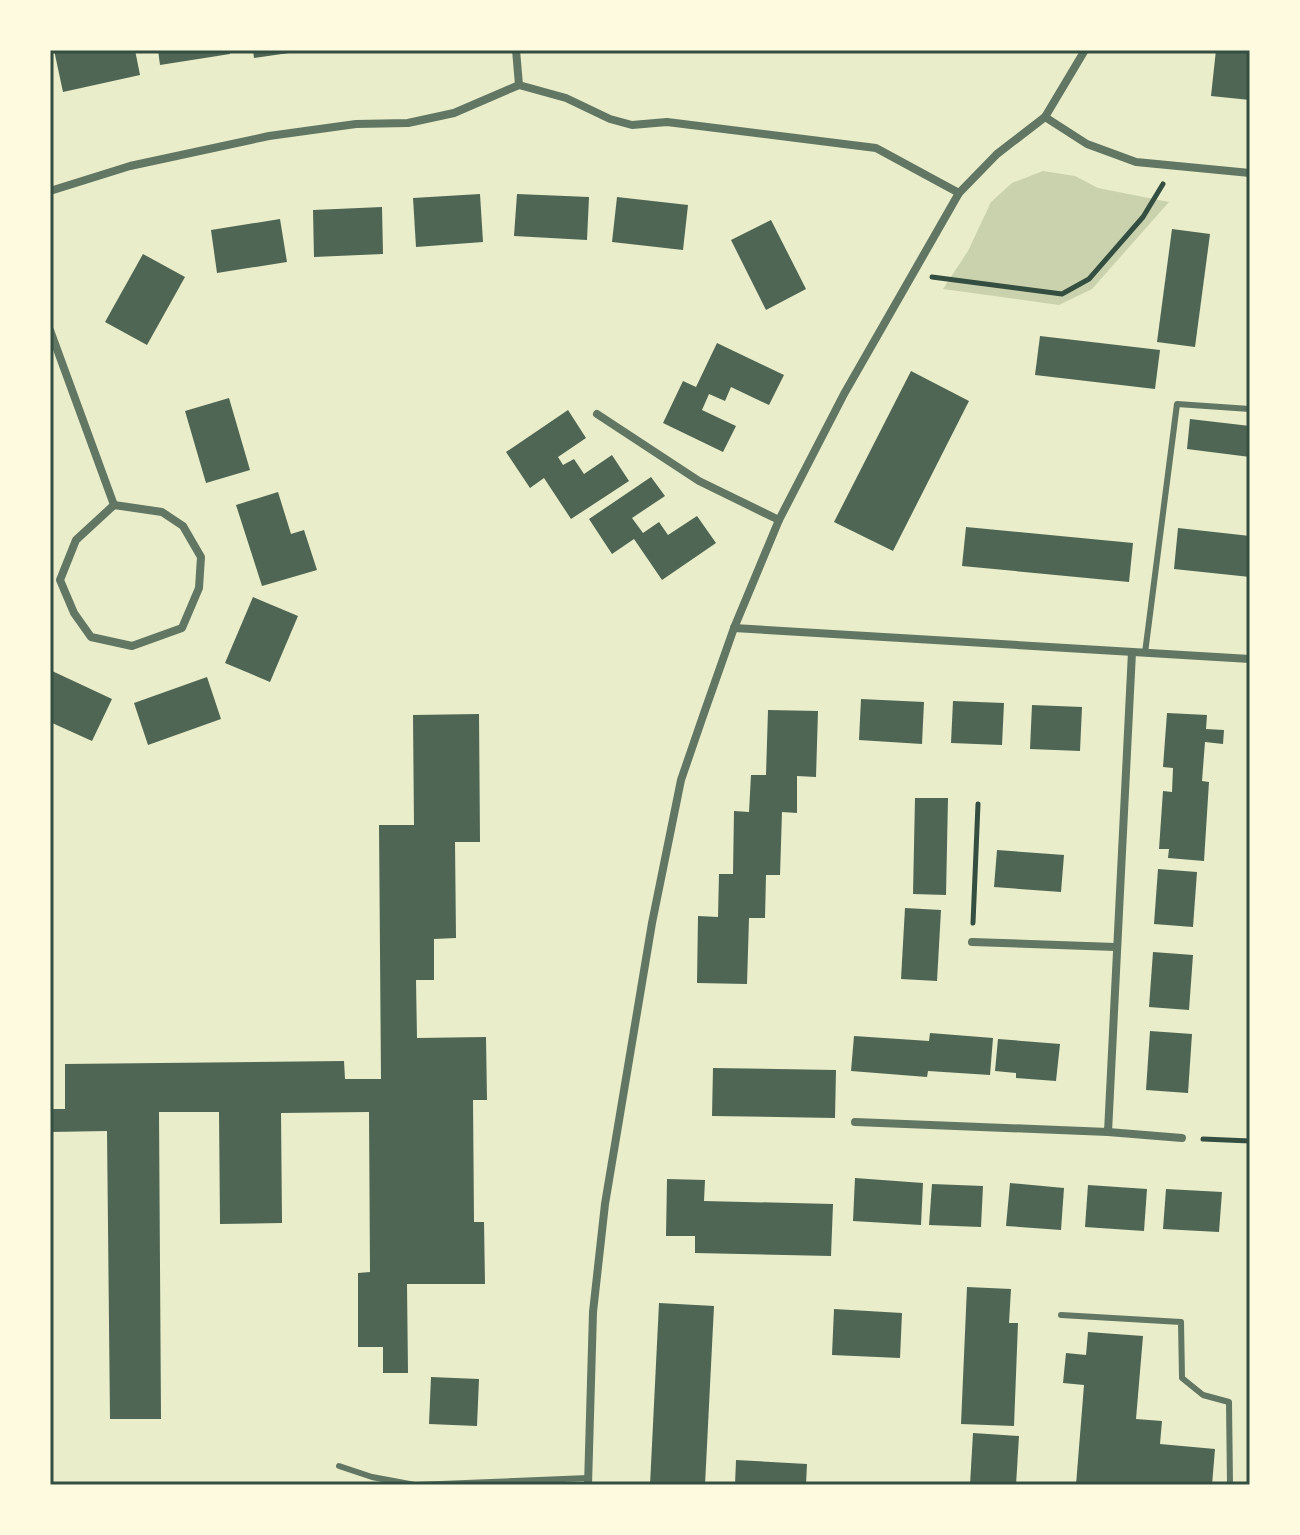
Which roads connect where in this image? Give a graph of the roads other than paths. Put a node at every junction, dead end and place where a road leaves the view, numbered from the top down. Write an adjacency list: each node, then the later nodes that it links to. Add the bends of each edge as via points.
1 (516, 50): 3 (street)
2 (1085, 50): 4 (street)
3 (519, 85): 6 (street, via 454,113 408,123 269,136 130,166); 7 (street, via 632,125 667,122 876,148)
4 (1045, 117): 5 (street, via 1087,144 1136,162); 7 (street, via 997,154)
5 (1250, 173)
6 (50, 191)
7 (959, 193): 12 (street)
8 (50, 330): 11 (street)
9 (1250, 409): 15 (lane, via 1177,404)
10 (597, 414): 12 (street, via 699,481)
11 (114, 505): 11 (street, via 162,512 183,526 201,557 199,588 182,628 132,646 91,637 60,580 76,540)
12 (779, 520): 13 (street)
13 (734, 628): 14 (street); 24 (street, via 681,780 637,996 593,1312)
14 (1132, 652): 15 (street); 18 (street)
15 (1145, 653): 16 (street)
16 (1250, 659)
17 (972, 942): 18 (street)
18 (1115, 947): 20 (street)
19 (855, 1122): 20 (street)
20 (1108, 1132): 21 (street)
21 (1182, 1138)
22 (1061, 1315): 25 (lane, via 1181,1322 1182,1378 1203,1395 1229,1402)
23 (339, 1466): 24 (lane, via 415,1485)
24 (588, 1482)
25 (1230, 1485)

